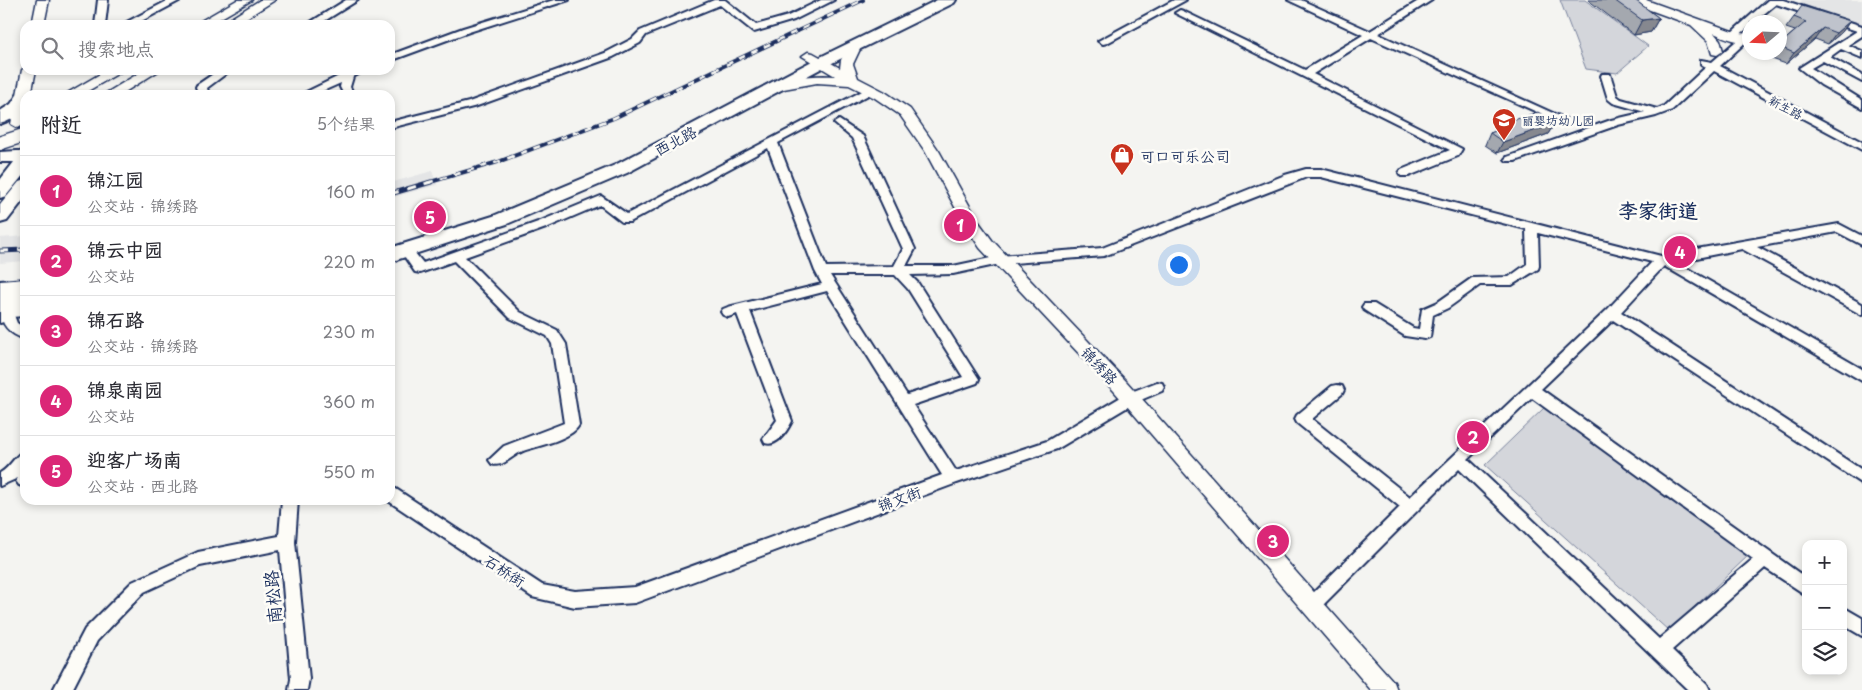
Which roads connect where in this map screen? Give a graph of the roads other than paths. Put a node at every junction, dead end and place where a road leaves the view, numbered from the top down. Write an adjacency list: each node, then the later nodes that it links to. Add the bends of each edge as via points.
1 (43, 0): 24 (main road)
2 (50, 0): 25 (main road)
3 (103, 0): 26 (street)
4 (176, 0): 27 (street)
5 (246, 0): 28 (main road)
6 (252, 0): 29 (main road)
7 (269, 0): 30 (main road)
8 (278, 0): 31 (main road)
9 (353, 0): 32 (street)
10 (564, 0): 41 (street)
11 (829, 0): 19 (street, via 791,18 754,29)
12 (924, 0): 43 (highway, 西北路)
13 (949, 0): 37 (highway, 西北路)
14 (1181, 0): 36 (street)
15 (1293, 0): 35 (street)
16 (1426, 0): 35 (street)
17 (1634, 0): 23 (main road)
18 (1644, 0): 34 (main road)
19 (719, 1): 77 (street, via 643,33 636,41 609,55 472,104)
20 (1779, 1): 22 (street); 33 (street); 34 (street)
21 (1180, 14): 45 (street)
22 (1766, 15)
23 (1686, 18): 34 (main road); 39 (main road, via 1714,40)
24 (39, 20)
25 (47, 20)
26 (101, 20)
27 (136, 20)
28 (209, 20)
29 (217, 20)
30 (235, 20)
31 (244, 20)
32 (322, 20)
33 (1862, 31): 38 (street)
34 (1741, 34): 39 (street); 44 (street)
35 (1370, 35): 45 (street); 74 (street)
36 (1103, 41)
37 (855, 46): 43 (highway, 西北路); 58 (main road, via 846,64)
38 (1842, 46): 40 (street); 42 (street)
39 (1717, 50): 44 (street)
40 (1862, 55)
41 (395, 56)
42 (1823, 57): 57 (street); 72 (street, via 1804,68)
43 (815, 60): 58 (main road, 锦绣路); 59 (highway, 西北路); 96 (highway, 西北路, via 612,158 493,207)
44 (1709, 64): 73 (street, via 1668,108); 84 (street, 新生路); 87 (street, 新生路)
45 (1306, 74): 90 (street, via 1456,149 1454,154)
46 (29, 75): 60 (main road)
47 (36, 75): 61 (main road)
48 (108, 75): 62 (main road)
49 (120, 75): 63 (main road)
50 (130, 75): 64 (main road)
51 (144, 75): 65 (main road)
52 (156, 75): 66 (main road)
53 (219, 75): 67 (street, via 201,87)
54 (341, 75): 68 (street)
55 (347, 75): 69 (street)
56 (1606, 76): 73 (street, via 1612,97 1617,101)
57 (1862, 79)
58 (854, 82): 59 (main road, via 817,79); 70 (main road, 锦绣路)
59 (778, 86): 99 (highway, 西北路, via 621,169 500,220)
60 (28, 90)
61 (30, 90)
62 (80, 90)
63 (97, 90)
64 (104, 90)
65 (119, 90)
66 (134, 90)
67 (202, 90)
68 (313, 90)
69 (346, 90)
70 (870, 90): 86 (street); 101 (main road, 锦绣路, via 895,104 912,120 971,222)
71 (20, 104): 75 (highway)
72 (1862, 105)
73 (1658, 112): 88 (street, via 1615,122)
74 (1562, 118)
75 (0, 119)
76 (839, 123): 104 (street, via 857,136 909,249)
77 (395, 124)
78 (20, 127): 80 (highway)
79 (20, 128): 82 (main road)
80 (0, 129)
81 (20, 129): 85 (main road, bridge)
82 (0, 136)
83 (20, 139): 89 (highway)
84 (1862, 142)
85 (0, 143)
86 (772, 143): 100 (street, via 626,219 601,200); 103 (street)
87 (1862, 147)
88 (1511, 159)
89 (15, 160): 91 (highway); 93 (highway)
90 (1405, 173)
91 (0, 192)
92 (20, 192): 94 (highway)
93 (0, 204)
94 (0, 217)
95 (1532, 226): 101 (street, via 1321,173 1306,173 1104,252); 102 (street); 110 (street, via 1533,266 1512,280 1477,281 1444,305 1427,312 1426,334 1410,333)
96 (395, 238)
97 (1862, 241): 98 (street, via 1839,228)
98 (1746, 246): 102 (street); 111 (street)
99 (398, 252): 100 (street, via 420,270)
100 (457, 257): 121 (street, via 515,315 552,333 559,344 572,425 509,450)
101 (1000, 260): 104 (street, via 953,270); 118 (main road, 锦绣路)
102 (1665, 261): 112 (street, via 1654,267); 114 (street)
103 (821, 270): 104 (street); 105 (street)
104 (898, 270): 119 (street, via 913,286 972,379)
105 (831, 286): 119 (street); 120 (street, via 735,310 785,421)
106 (20, 290): 109 (highway)
107 (20, 299): 109 (main road)
108 (20, 302): 109 (highway)
109 (4, 304): 113 (street, via 11,326)
110 (1368, 307)
111 (1862, 310)
112 (1612, 313): 117 (street); 124 (street)
113 (20, 331)
114 (1862, 376)
115 (1157, 387): 118 (street, 锦文街)
116 (1337, 390): 129 (street, via 1302,419)
117 (1532, 390): 122 (street); 131 (street)
118 (1131, 398): 125 (street, 锦文街, via 1052,445); 134 (main road, 锦绣路)
119 (904, 402): 125 (street)
120 (770, 439)
121 (497, 460)
122 (1459, 460): 129 (street); 137 (street)
123 (20, 464): 126 (street, via 14,473)
124 (1862, 477)
125 (952, 478): 133 (street, 锦文街)
126 (0, 480)
127 (395, 497): 133 (street, 石桥街, via 538,592 576,599)
128 (290, 505): 130 (street, 南松路)
129 (1411, 507): 134 (street)
130 (287, 542): 138 (street, via 198,559 138,587 91,635); 139 (street, 南松路, via 300,679)
131 (1765, 558): 132 (street); 137 (street)
132 (1802, 585)
133 (635, 595)
134 (1311, 606): 140 (main road, 锦绣路)
135 (1847, 617): 136 (street)
136 (1862, 628)
137 (1660, 650): 141 (street)
138 (62, 690)
139 (298, 690)
140 (1386, 690)
141 (1701, 690)

